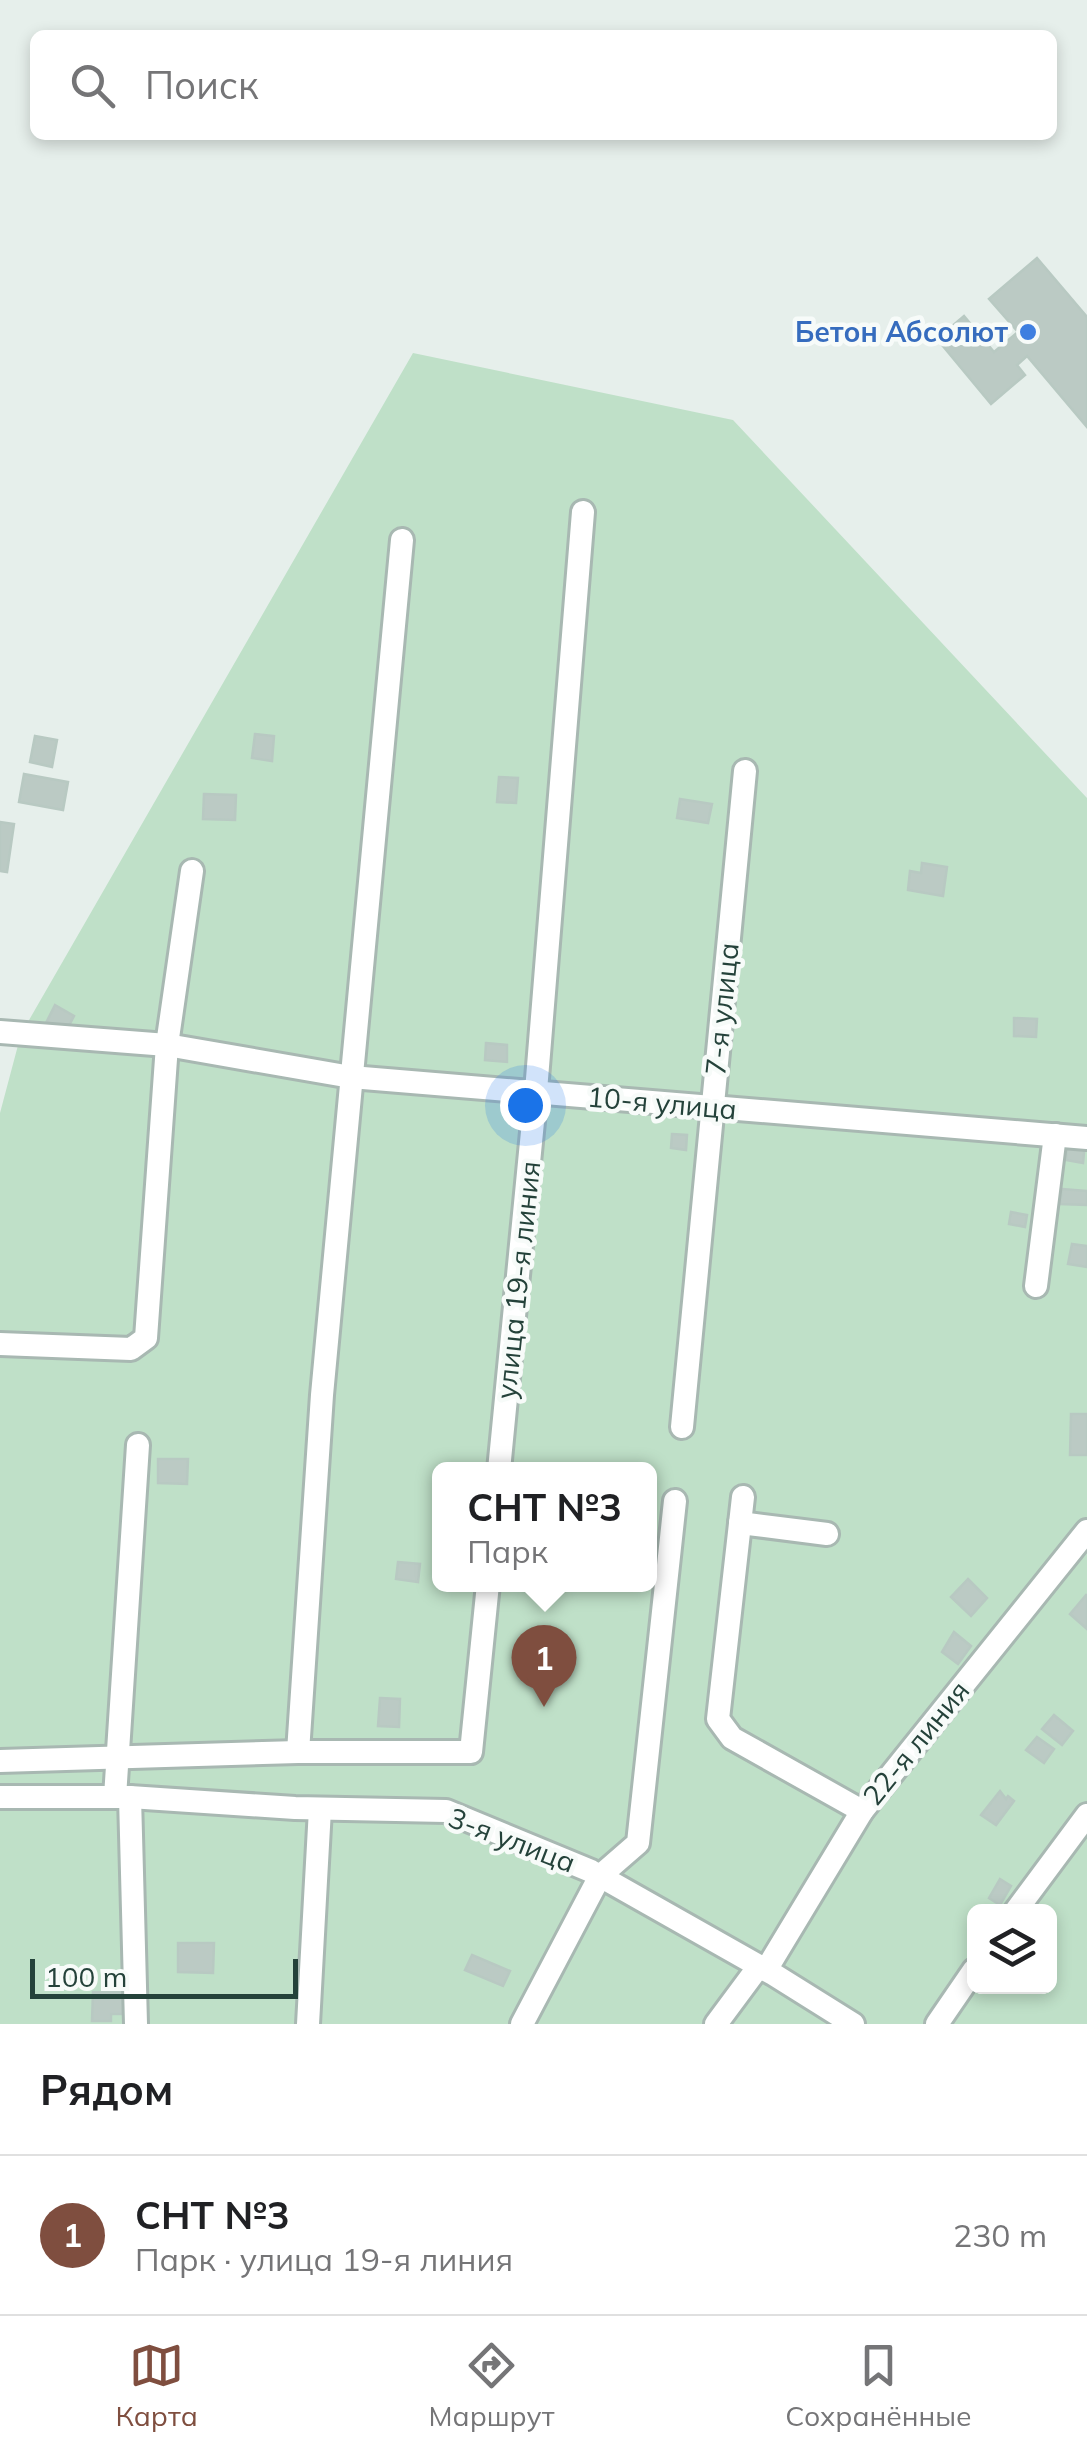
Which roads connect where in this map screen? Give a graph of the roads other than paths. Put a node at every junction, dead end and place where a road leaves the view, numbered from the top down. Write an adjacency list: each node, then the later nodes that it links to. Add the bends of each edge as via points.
1 (583, 512): 8 (street, улица 19-я линия)
2 (402, 540): 7 (street)
3 (745, 771): 9 (street, 7-я улица)
4 (192, 871): 6 (street)
5 (0, 1032): 6 (street, 10-я улица)
6 (167, 1045): 7 (street, 10-я улица); 13 (street, via 146,1338 131,1349)
7 (351, 1077): 8 (street, 10-я улица); 23 (street)
8 (536, 1091): 9 (street, 10-я улица); 16 (street, улица 19-я линия)
9 (712, 1108): 10 (street, 10-я улица); 14 (street, 7-я улица)
10 (1055, 1135): 11 (street, 10-я улица); 12 (street)
11 (1087, 1138)
12 (1036, 1286)
13 (0, 1344)
14 (682, 1427)
15 (138, 1445): 24 (street)
16 (500, 1462)
17 (743, 1498): 19 (street)
18 (676, 1502): 31 (street, via 638,1843)
19 (740, 1523): 21 (street); 29 (street, via 718,1719 732,1738)
20 (1087, 1531): 29 (street, 22-я линия)
21 (826, 1534)
22 (487, 1592): 23 (street, via 471,1752)
23 (298, 1752): 24 (street)
24 (115, 1758): 25 (street); 27 (street)
25 (0, 1761)
26 (0, 1797): 27 (street, 3-я улица)
27 (122, 1797): 28 (street, 3-я улица); 35 (street)
28 (320, 1809): 31 (street, 3-я улица, via 446,1811); 36 (street)
29 (862, 1812): 33 (street, 22-я линия)
30 (1087, 1815): 32 (street)
31 (600, 1876): 33 (street, 3-я улица); 37 (street)
32 (1021, 1904)
33 (763, 1968): 38 (street, 22-я линия); 39 (street, 3-я улица)
34 (967, 1980): 40 (street)
35 (136, 2024)
36 (308, 2024)
37 (522, 2024)
38 (716, 2024)
39 (853, 2024)
40 (937, 2024)

